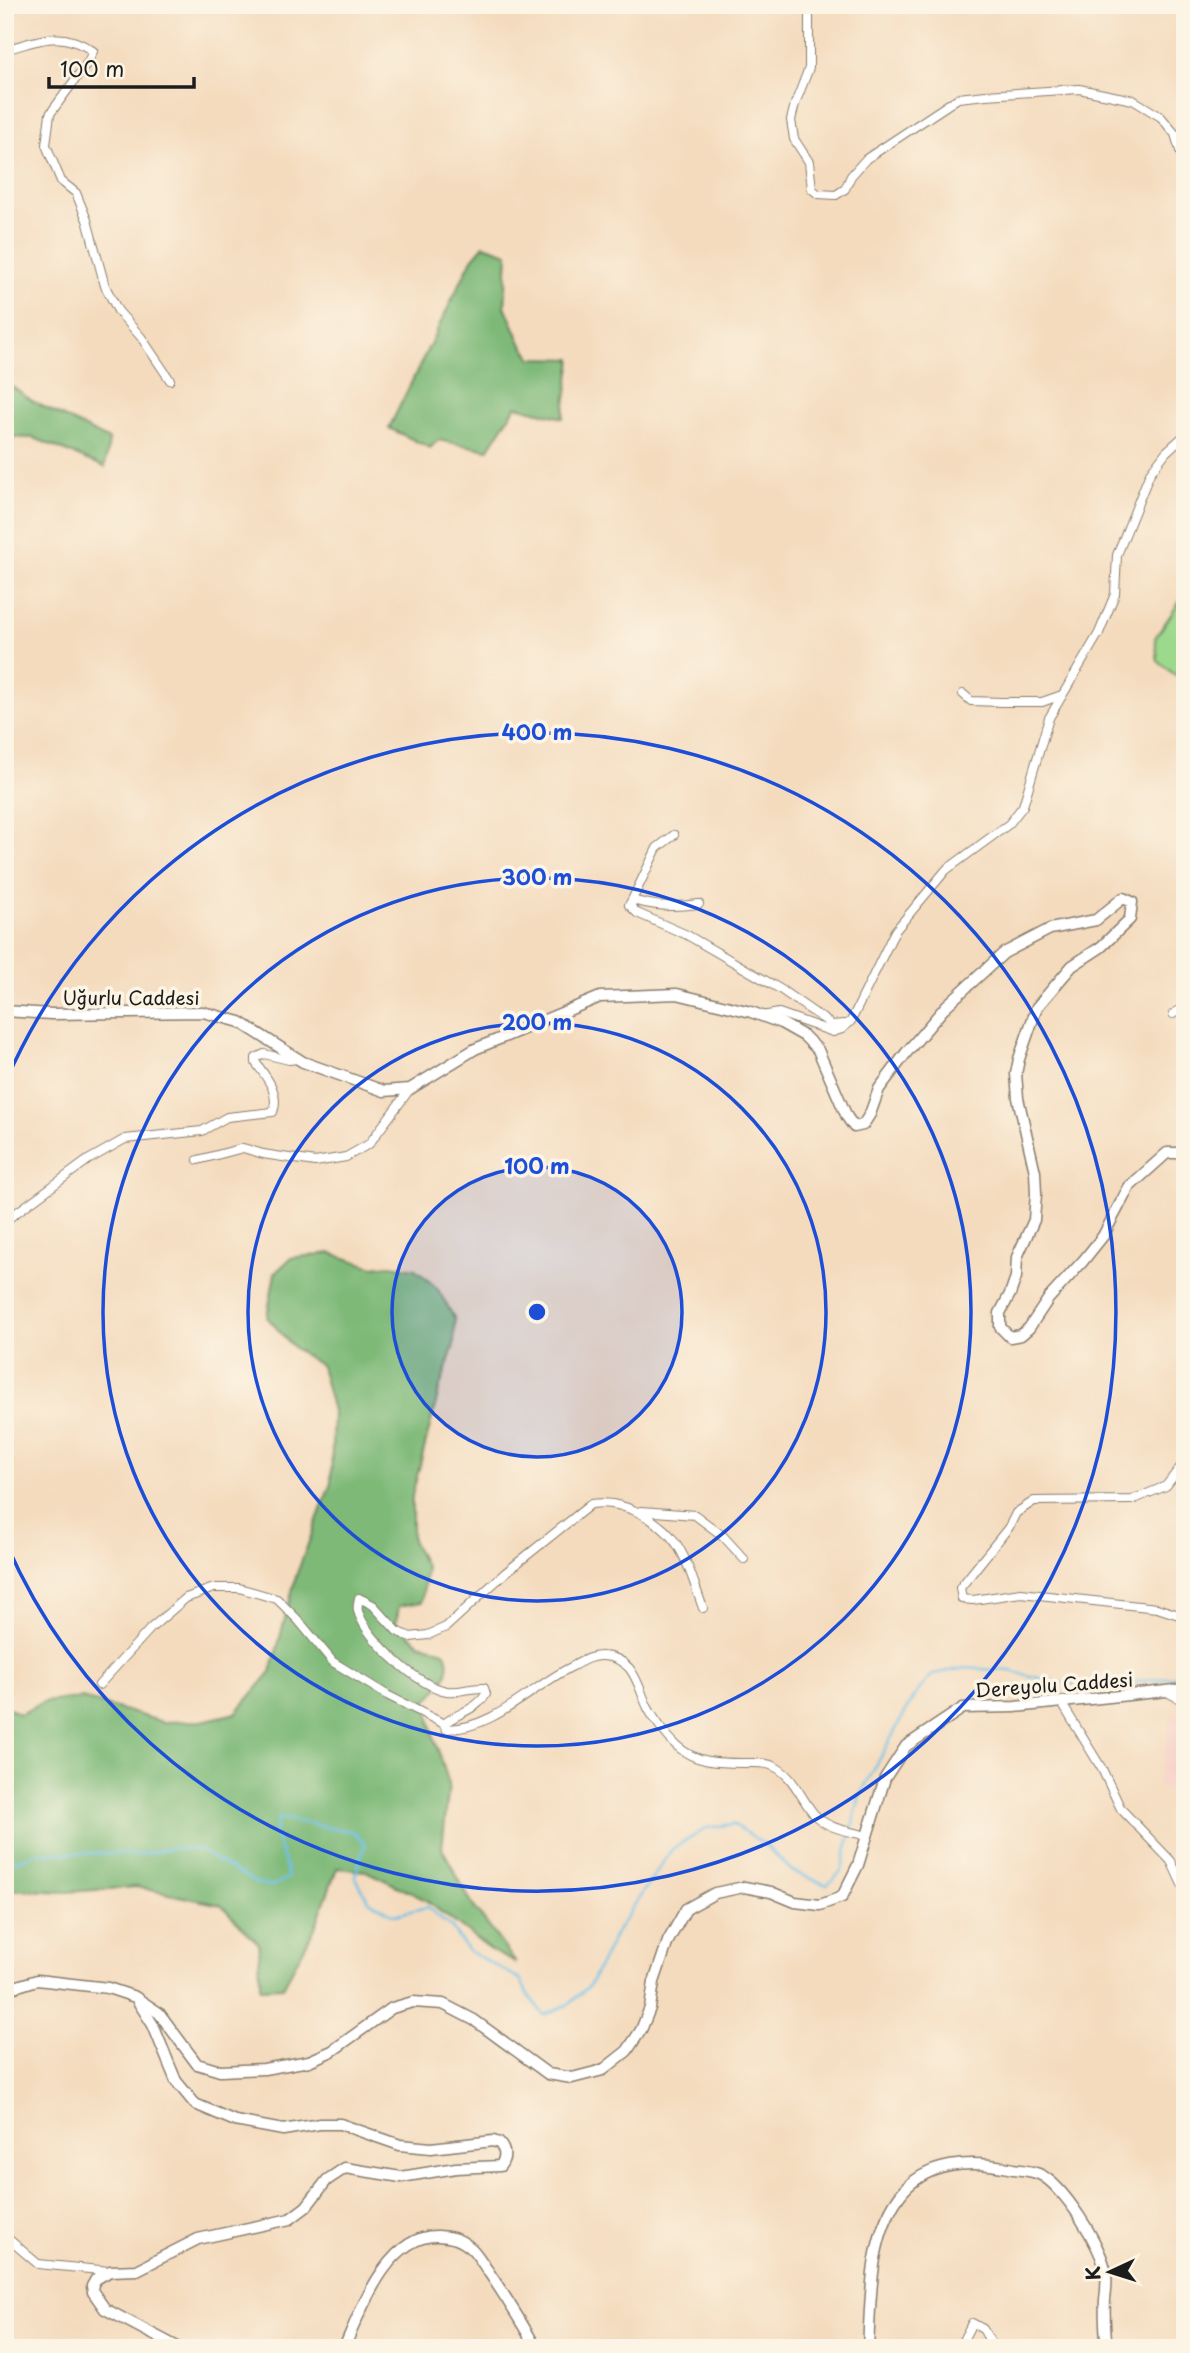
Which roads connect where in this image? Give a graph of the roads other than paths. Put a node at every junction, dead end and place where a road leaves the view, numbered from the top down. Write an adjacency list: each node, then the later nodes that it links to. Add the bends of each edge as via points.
1 (809, 5): 3 (street, via 809,68 791,120 794,139 809,162 812,189 818,194 836,195 845,189 866,159 958,98 986,95 1079,89 1133,100 1161,117 1175,134)
2 (5, 50): 4 (street, via 63,37 93,51 50,114 47,145 61,181 76,192 105,286 118,311)
3 (1185, 167)
4 (170, 380)
5 (1185, 435): 7 (street, via 1150,473 1117,555 1115,594 1099,633)
6 (963, 694): 7 (street, via 971,701 1001,702 1042,702)
7 (1062, 695): 15 (street, via 1049,719 1023,806 1009,824 946,870 895,931)
8 (674, 835): 9 (street, via 657,848)
9 (632, 900): 10 (street, via 652,906); 15 (street, via 629,905 638,913 687,935 832,1025)
10 (699, 904)
11 (1185, 1007): 13 (street)
12 (5, 1012): 16 (street, Uğurlu Caddesi, via 203,1012 240,1022)
13 (1173, 1014)
14 (761, 1016): 15 (street, via 779,1013 833,1032); 17 (street, via 677,994 600,997 474,1049); 18 (street, via 804,1036 818,1050 848,1117 854,1127 863,1125 879,1089 906,1053 947,1004 1004,953 1050,929 1096,920 1123,898 1132,902 1133,913 1123,927 1072,966 1037,1007 1019,1059 1018,1098 1036,1194 1034,1220 1000,1313 1000,1327 1010,1337 1028,1328 1083,1261 1103,1236 1129,1187 1147,1168 1167,1153)
15 (848, 1024)
16 (297, 1059): 17 (street, Uğurlu Caddesi, via 384,1091); 20 (street, via 264,1054 256,1058 275,1092 273,1112 227,1117 202,1131 125,1139 88,1160)
17 (410, 1089): 19 (street, via 369,1144 346,1157 315,1162 243,1148)
18 (1185, 1153)
19 (198, 1160)
20 (5, 1221)
21 (1185, 1461): 25 (street, via 1166,1486 1132,1500 1034,1502 1016,1513 960,1588 962,1599 1021,1593 1157,1608)
22 (635, 1511): 23 (street, via 695,1515); 24 (street, via 667,1530 679,1544); 31 (street, via 608,1501 591,1504 446,1627 428,1635 410,1637 397,1631 373,1605 359,1598 357,1611 373,1640 408,1671 448,1692 484,1688 486,1694 477,1704)
23 (744, 1559)
24 (703, 1608)
25 (1185, 1617)
26 (99, 1685): 31 (street, via 151,1628 186,1598 214,1588 239,1588 277,1599 333,1662)
27 (1185, 1689): 28 (street, Dereyolu Caddesi)
28 (1167, 1692): 29 (street, Dereyolu Caddesi); 30 (street)
29 (1060, 1702): 32 (street, Dereyolu Caddesi, via 963,1708 935,1725 906,1746 885,1779); 33 (street, via 1121,1809 1171,1861)
30 (1185, 1702)
31 (444, 1724): 32 (street, via 446,1729 474,1726 551,1676 592,1656 620,1660 636,1675 649,1708 676,1746 695,1758 716,1763 772,1765 788,1775 815,1816 840,1830)
32 (862, 1835): 35 (street, Dereyolu Caddesi, via 858,1865 842,1897 820,1905 744,1887 715,1893 686,1909 668,1941 641,2030 627,2051 603,2070 572,2078 548,2074 474,2020 443,2004 413,2002 392,2008 332,2051 309,2061 220,2071 197,2064 159,2012)
33 (1185, 1891)
34 (5, 1990): 35 (street, via 37,1980 108,1988)
35 (135, 1997): 37 (street, via 153,2025 176,2081 195,2104 235,2121 283,2130 340,2124 400,2145 431,2148 493,2141 503,2147 504,2161 500,2166 401,2177 345,2168 290,2219 198,2239 137,2270)
36 (5, 2236): 37 (street, via 38,2264)
37 (110, 2271): 38 (street, via 92,2286 105,2309)
38 (179, 2348)
39 (344, 2348): 40 (street, via 369,2293 393,2258 412,2241 433,2236 455,2237 474,2251)
40 (536, 2348)
41 (868, 2348): 44 (street, via 881,2232 898,2197 919,2177 951,2164 985,2162 1041,2175 1067,2199 1091,2233 1106,2273)
42 (959, 2348): 43 (street, via 972,2323 983,2329)
43 (994, 2348)
44 (1107, 2348)

